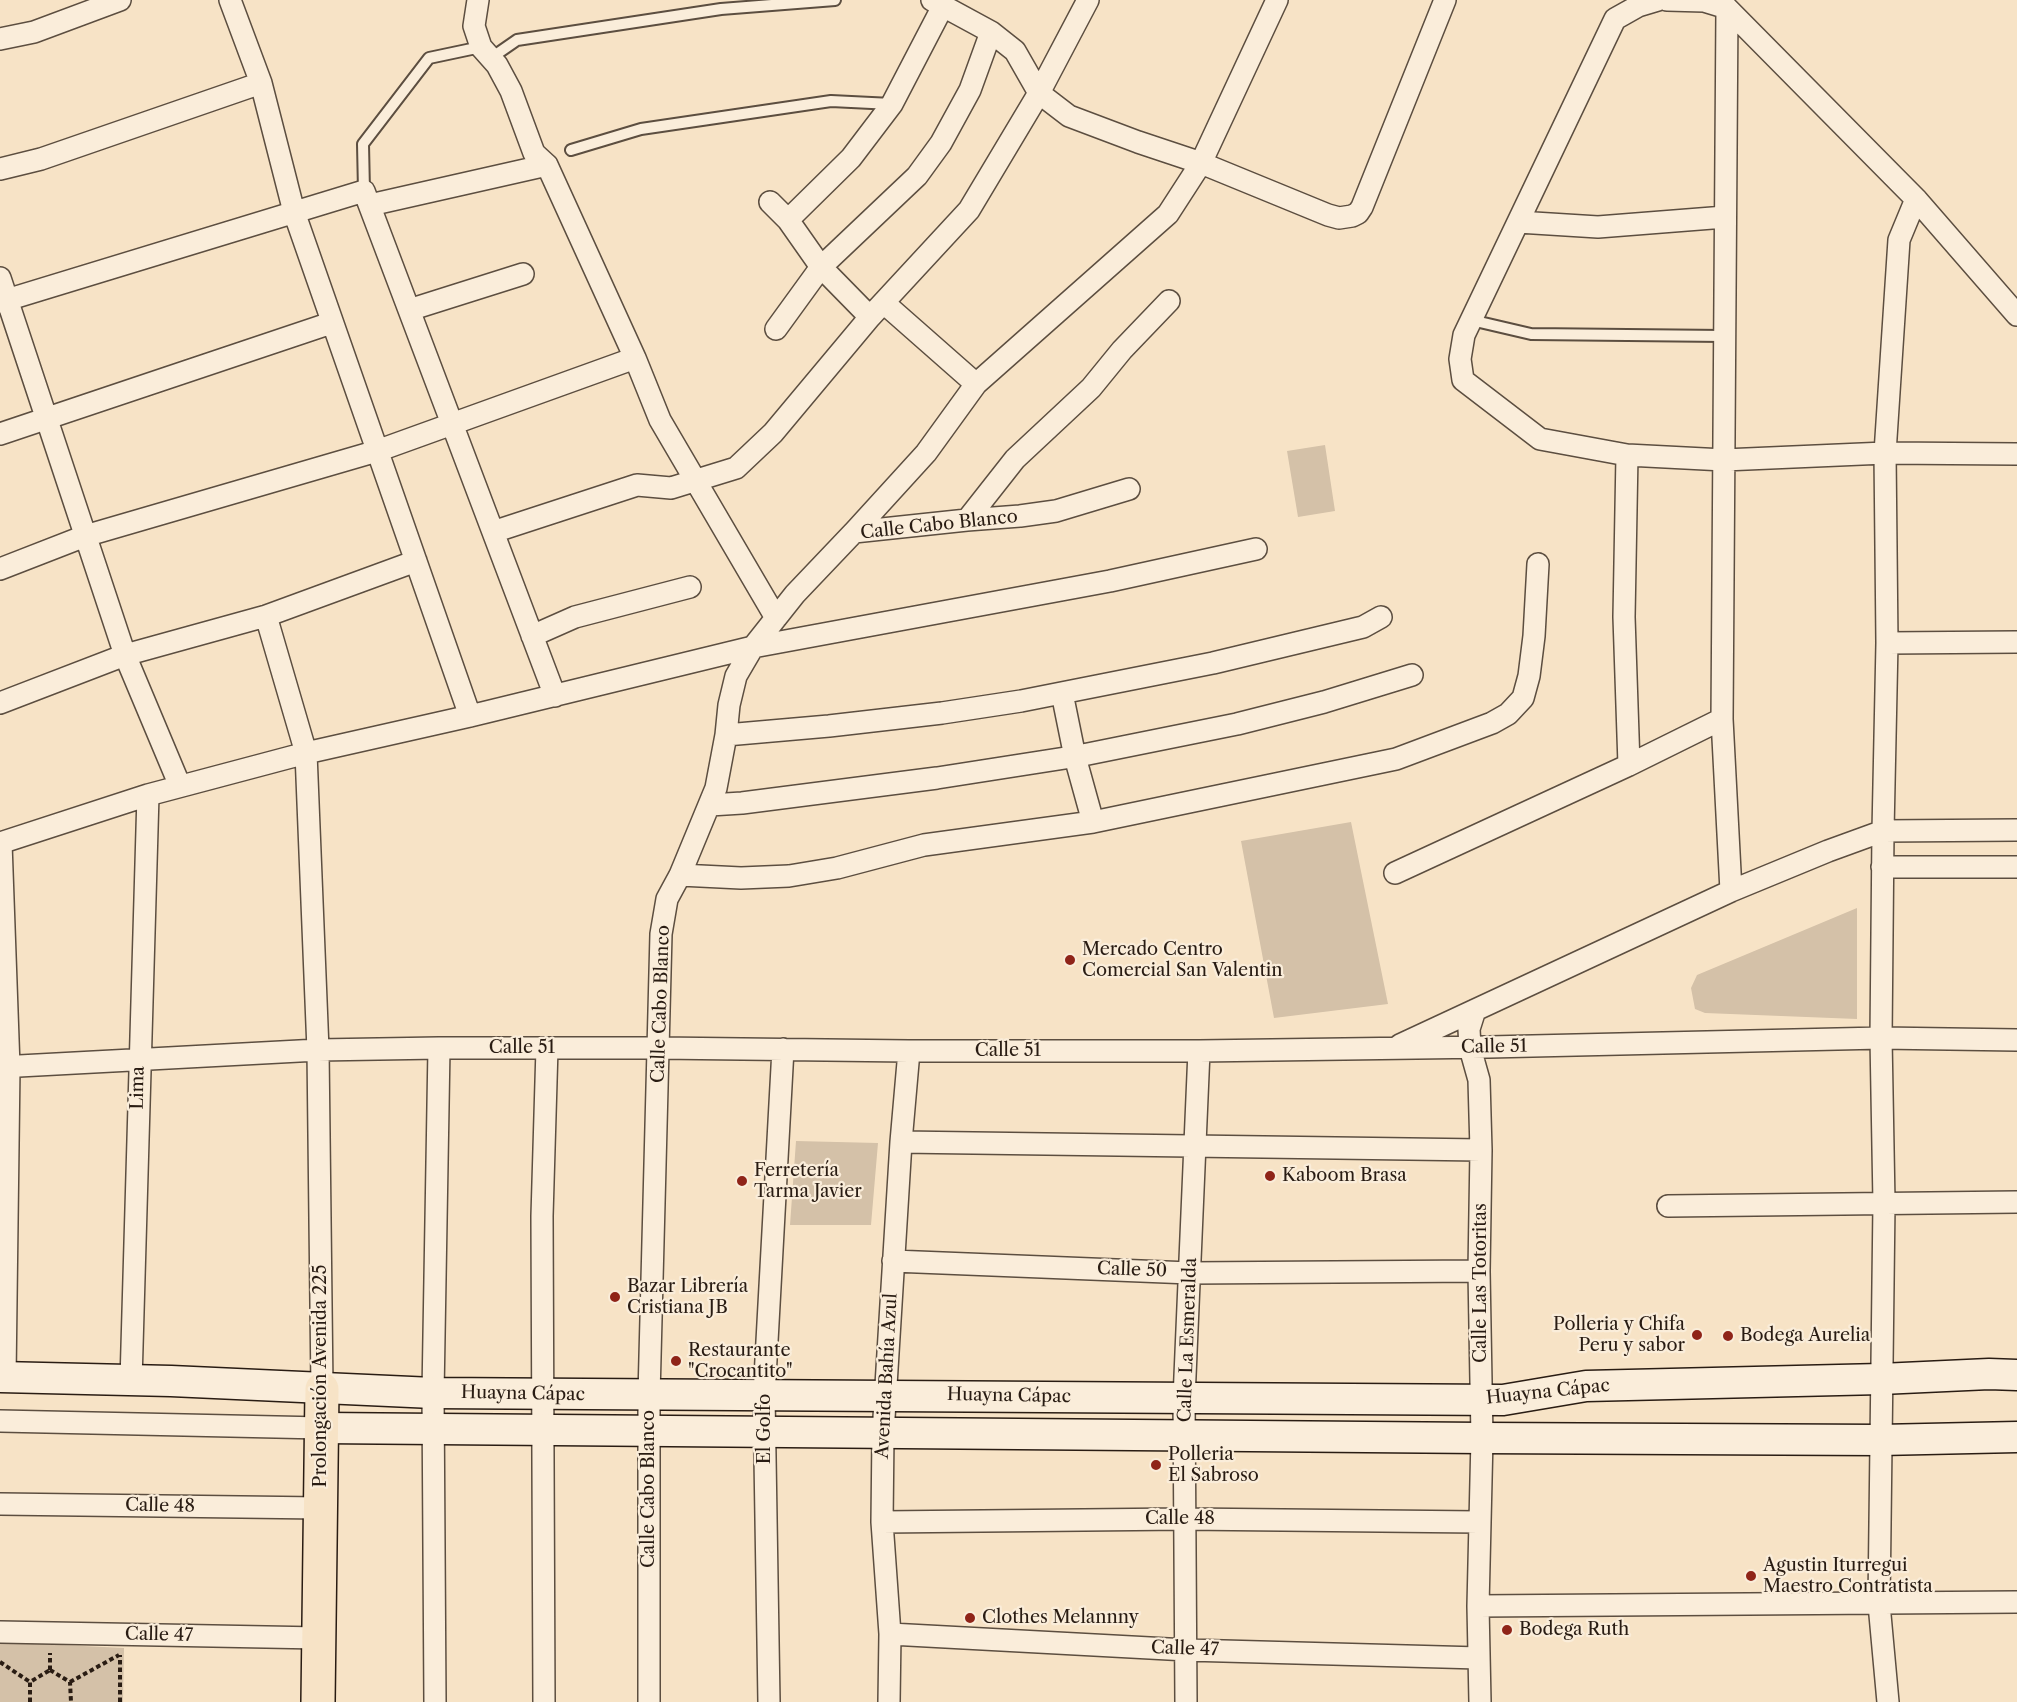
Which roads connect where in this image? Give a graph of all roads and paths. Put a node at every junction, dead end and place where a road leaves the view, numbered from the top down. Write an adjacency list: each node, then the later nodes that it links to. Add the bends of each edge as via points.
1 (120, 0): 13 (street, via 34,32)
2 (230, 0): 15 (street)
3 (478, 0): 14 (street, via 474,26)
4 (836, 0): 14 (lane, via 721,9 517,40)
5 (1088, 0): 16 (street)
6 (1277, 0): 19 (street)
7 (1445, 0): 19 (street, via 1358,213 1339,218 1328,215)
8 (1658, 0): 28 (street, via 1615,19)
9 (1667, 0): 11 (street)
10 (938, 3): 12 (street); 17 (street)
11 (1723, 4): 23 (street); 26 (street)
12 (991, 32): 16 (street, via 1015,51); 29 (street, via 970,90 941,143 917,176)
13 (0, 39)
14 (486, 52): 20 (street, via 511,91 534,153); 22 (lane, via 429,58 363,144)
15 (261, 83): 21 (street); 25 (street)
16 (1039, 93): 19 (street, via 1069,116); 35 (street, via 969,210)
17 (892, 104): 18 (lane, via 831,101 641,129); 27 (street, via 851,158)
18 (571, 150)
19 (1201, 163): 42 (street, via 1168,214)
20 (547, 165): 22 (street); 41 (street)
21 (0, 170)
22 (367, 198): 25 (street); 34 (street)
23 (1916, 199): 36 (street); 47 (street, via 1899,240)
24 (770, 202): 27 (street)
25 (294, 212): 32 (street); 38 (street)
26 (1725, 217): 28 (street, via 1598,227); 40 (street)
27 (788, 220): 29 (street)
28 (1518, 222): 37 (street)
29 (821, 267): 35 (street); 39 (street)
30 (523, 274): 34 (street)
31 (0, 278): 32 (street)
32 (4, 301): 43 (street)
33 (1169, 301): 53 (street, via 1091,387 1015,459)
34 (409, 310): 44 (street)
35 (877, 310): 42 (street); 51 (street, via 766,440 736,468)
36 (2017, 315)
37 (1471, 320): 40 (lane, via 1531,334); 49 (street, via 1460,359 1463,380 1540,439)
38 (331, 323): 43 (street); 46 (street)
39 (776, 329)
40 (1724, 336): 50 (street)
41 (635, 358): 44 (street); 51 (street, via 660,420)
42 (976, 384): 55 (street, via 926,453)
43 (47, 419): 45 (street); 56 (street)
44 (452, 424): 46 (street); 54 (street)
45 (0, 434)
46 (377, 451): 56 (street); 58 (street)
47 (1885, 453): 48 (street); 50 (street); 67 (street)
48 (2017, 454)
49 (1627, 455): 50 (street); 79 (street, via 1624,617)
50 (1724, 460): 75 (street)
51 (696, 481): 54 (street, via 671,488 637,485); 64 (street)
52 (1129, 489): 53 (street, Calle Cabo Blanco, via 1056,511)
53 (967, 520): 55 (street, Calle Cabo Blanco)
54 (493, 532): 65 (street)
55 (854, 532): 64 (street, Calle Cabo Blanco)
56 (86, 536): 60 (street); 69 (street)
57 (1256, 549): 68 (street, via 1110,581)
58 (416, 561): 62 (street); 74 (street)
59 (1538, 564): 83 (street, via 1529,676 1523,698 1508,714 1396,759)
60 (0, 569)
61 (690, 587): 65 (street, via 575,617)
62 (266, 616): 69 (street); 77 (street, Prolongación Avenida 225)
63 (1381, 617): 71 (street, via 1363,627 1213,663)
64 (776, 618): 68 (street, Calle Cabo Blanco)
65 (532, 636): 72 (street)
66 (2017, 642): 67 (street)
67 (1887, 644): 85 (street)
68 (753, 647): 72 (street); 76 (street, Calle Cabo Blanco, via 736,676)
69 (125, 656): 73 (street); 80 (street)
70 (1412, 675): 78 (street, via 1237,724)
71 (1062, 693): 76 (street, via 942,713); 78 (street)
72 (555, 696): 74 (street)
73 (0, 703)
74 (470, 716): 77 (street)
75 (1722, 719): 79 (street); 91 (street)
76 (726, 735): 82 (street, Calle Cabo Blanco)
77 (306, 753): 80 (street); 101 (street, Prolongación Avenida 225)
78 (1075, 757): 82 (street); 83 (street)
79 (1629, 765): 89 (street)
80 (180, 786): 81 (street)
81 (148, 795): 86 (street); 104 (street, Lima)
82 (710, 805): 90 (street, Calle Cabo Blanco)
83 (1093, 822): 90 (street, via 924,845 789,876)
84 (2017, 830): 85 (street)
85 (1883, 831): 87 (street); 91 (street)
86 (0, 843): 105 (street)
87 (1882, 867): 88 (street); 93 (street)
88 (2017, 867)
89 (1395, 873)
90 (680, 875): 97 (street, Calle Cabo Blanco, via 667,899 661,933)
91 (1731, 891): 92 (street)
92 (1475, 1010): 98 (street); 99 (street, Calle Las Totoritas, via 1469,1029)
93 (1881, 1038): 94 (street, Calle 51); 99 (street, Calle 51); 110 (street)
94 (2017, 1040)
95 (439, 1048): 96 (street, Calle 51); 101 (street, Calle 51); 120 (street)
96 (547, 1048): 97 (street, Calle 51); 121 (street)
97 (659, 1048): 100 (street, Calle 51); 122 (street, Calle Cabo Blanco)
98 (1393, 1048): 99 (street, Calle 51); 103 (street, Calle 51)
99 (1470, 1048): 108 (street, Calle Las Totoritas, via 1479,1080)
100 (783, 1049): 102 (street, Calle 51); 124 (street, El Golfo)
101 (318, 1050): 104 (street, Calle 51); 119 (street, Prolongación Avenida 225)
102 (909, 1051): 103 (street, Calle 51); 106 (street, Avenida Bahía Azul)
103 (1199, 1051): 107 (street, Calle La Esmeralda)
104 (139, 1059): 105 (street, Calle 51); 118 (street, Lima)
105 (4, 1067): 116 (street)
106 (901, 1142): 107 (street); 112 (street, Avenida Bahía Azul)
107 (1194, 1148): 108 (street); 114 (street, Calle La Esmeralda)
108 (1481, 1150): 113 (street, Calle Las Totoritas)
109 (2017, 1202): 110 (street)
110 (1884, 1203): 111 (street); 117 (street)
111 (1668, 1206)
112 (893, 1261): 114 (street, Calle 50); 123 (street, Avenida Bahía Azul)
113 (1479, 1271): 114 (street, Calle 50); 126 (street, Calle Las Totoritas)
114 (1190, 1273): 125 (street, Calle La Esmeralda)
115 (2017, 1376): 117 (main road, Huayna Cápac)
116 (2, 1377): 118 (main road, Huayna Cápac)
117 (1881, 1379): 126 (main road, Huayna Cápac, via 1586,1386 1528,1397); 137 (street)
118 (131, 1381): 119 (main road, Huayna Cápac)
119 (322, 1389): 120 (main road, Huayna Cápac); 128 (main road, Prolongación Avenida 225)
120 (433, 1393): 121 (main road, Huayna Cápac); 129 (street)
121 (541, 1394): 122 (main road, Huayna Cápac); 130 (street)
122 (649, 1395): 124 (main road, Huayna Cápac); 131 (street, Calle Cabo Blanco)
123 (884, 1395): 124 (main road, Huayna Cápac); 125 (main road, Huayna Cápac); 133 (street, Avenida Bahía Azul)
124 (764, 1396): 132 (street, El Golfo)
125 (1184, 1399): 126 (main road, Huayna Cápac); 134 (street, Calle La Esmeralda)
126 (1482, 1400): 136 (street, Calle Las Totoritas)
127 (0, 1420): 128 (street, Huayna Cápac)
128 (322, 1428): 129 (main road, Huayna Cápac); 139 (main road, Prolongación Avenida 225)
129 (434, 1429): 130 (main road, Huayna Cápac); 160 (street)
130 (542, 1430): 131 (main road, Huayna Cápac); 161 (street)
131 (649, 1430): 132 (main road, Huayna Cápac); 162 (street, Calle Cabo Blanco)
132 (764, 1431): 133 (main road, Huayna Cápac); 163 (street, El Golfo)
133 (883, 1434): 134 (main road, Huayna Cápac); 141 (street, Avenida Bahía Azul)
134 (1184, 1436): 136 (main road, Huayna Cápac); 140 (street, Calle La Esmeralda)
135 (2017, 1437): 137 (main road, Huayna Cápac)
136 (1482, 1438): 137 (main road, Huayna Cápac); 142 (street, Calle Las Totoritas)
137 (1880, 1440): 144 (street)
138 (0, 1504): 139 (street, Calle 48)
139 (321, 1508): 148 (main road, Prolongación Avenida 225)
140 (1184, 1519): 141 (street, Calle 48); 142 (street, Calle 48); 150 (street, Calle La Esmeralda)
141 (882, 1521): 147 (street, Avenida Bahía Azul)
142 (1479, 1521): 145 (street, Calle Las Totoritas)
143 (2017, 1602): 144 (street)
144 (1879, 1604): 145 (street); 167 (street)
145 (1478, 1606): 151 (street, Calle Las Totoritas)
146 (0, 1632): 148 (street, Calle 47)
147 (890, 1634): 150 (street, Calle 47); 164 (street, Avenida Bahía Azul)
148 (319, 1638): 159 (main road, Prolongación Avenida 225)
149 (50, 1650): 153 (path)
150 (1187, 1650): 151 (street, Calle 47); 165 (street, Calle La Esmeralda)
151 (1479, 1658): 166 (street, Calle Las Totoritas)
152 (0, 1662): 154 (path)
153 (50, 1670): 154 (path); 155 (path)
154 (30, 1682): 156 (path)
155 (70, 1682): 157 (path); 158 (path, via 120,1654)
156 (30, 1702)
157 (71, 1702)
158 (120, 1702)
159 (318, 1702)
160 (435, 1702)
161 (544, 1702)
162 (649, 1702)
163 (769, 1702)
164 (889, 1702)
165 (1186, 1702)
166 (1480, 1702)
167 (1888, 1702)

